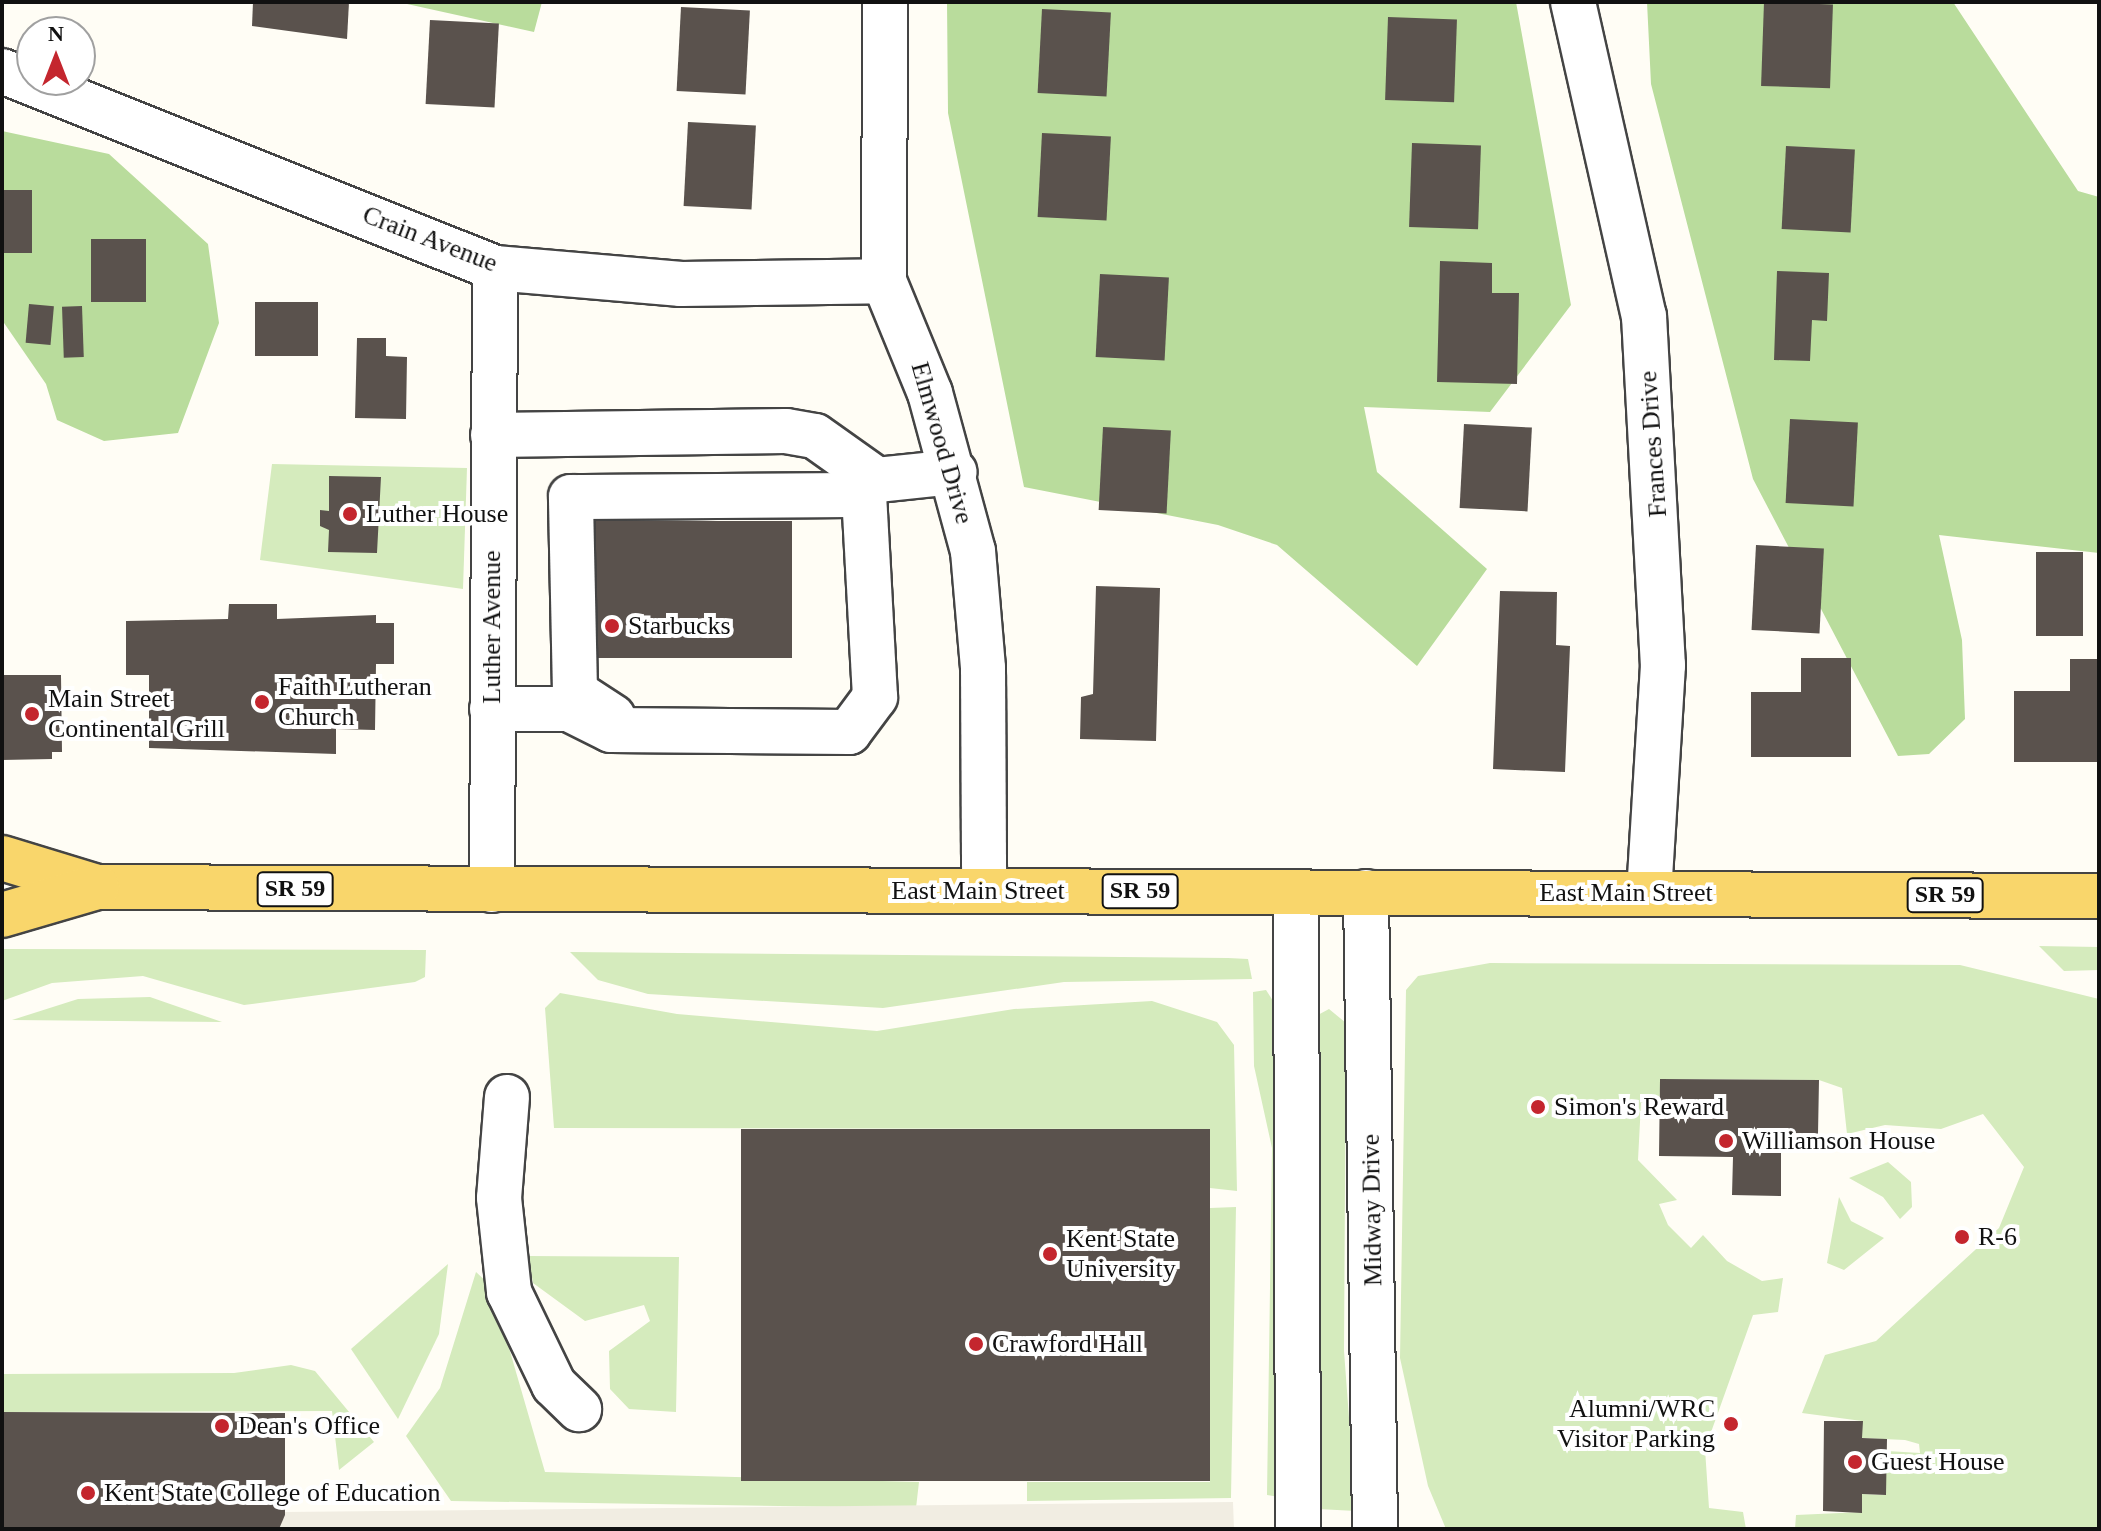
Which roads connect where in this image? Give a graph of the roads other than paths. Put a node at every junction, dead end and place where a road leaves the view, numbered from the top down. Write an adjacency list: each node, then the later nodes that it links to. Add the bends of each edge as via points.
1 (885, 2): 5 (street, Elmwood Drive)
2 (1573, 2): 17 (street, Frances Drive, via 1644,316 1663,665)
3 (2, 71): 4 (street, Crain Avenue)
4 (495, 268): 5 (street, Crain Avenue, via 681,284); 6 (street, Luther Avenue)
5 (884, 281): 7 (street, Elmwood Drive)
6 (493, 435): 8 (street, via 786,431 834,446); 9 (street, Luther Avenue)
7 (955, 472): 8 (street); 14 (street, Elmwood Drive, via 981,613)
8 (864, 485): 10 (street, via 875,697 857,726 849,732); 10 (street, via 571,497 575,692)
9 (492, 709): 10 (street, via 569,709 611,730); 13 (street, Luther Avenue)
10 (633, 730)
11 (2, 858): 12 (main road, East Main Street / SR 59)
12 (97, 887): 13 (main road, East Main Street / SR 59); 19 (main road, East Main Street / SR 59)
13 (492, 890): 14 (main road, East Main Street / SR 59)
14 (984, 890): 15 (main road, East Main Street / SR 59)
15 (1296, 892): 16 (main road, East Main Street / SR 59); 22 (street)
16 (1366, 892): 17 (main road, East Main Street / SR 59); 23 (street, Midway Drive)
17 (1649, 894): 18 (main road, East Main Street / SR 59)
18 (2099, 896)
19 (2, 915)
20 (507, 1097): 21 (street, via 499,1198 509,1292 554,1385)
21 (579, 1409)
22 (1298, 1529)
23 (1375, 1529)

